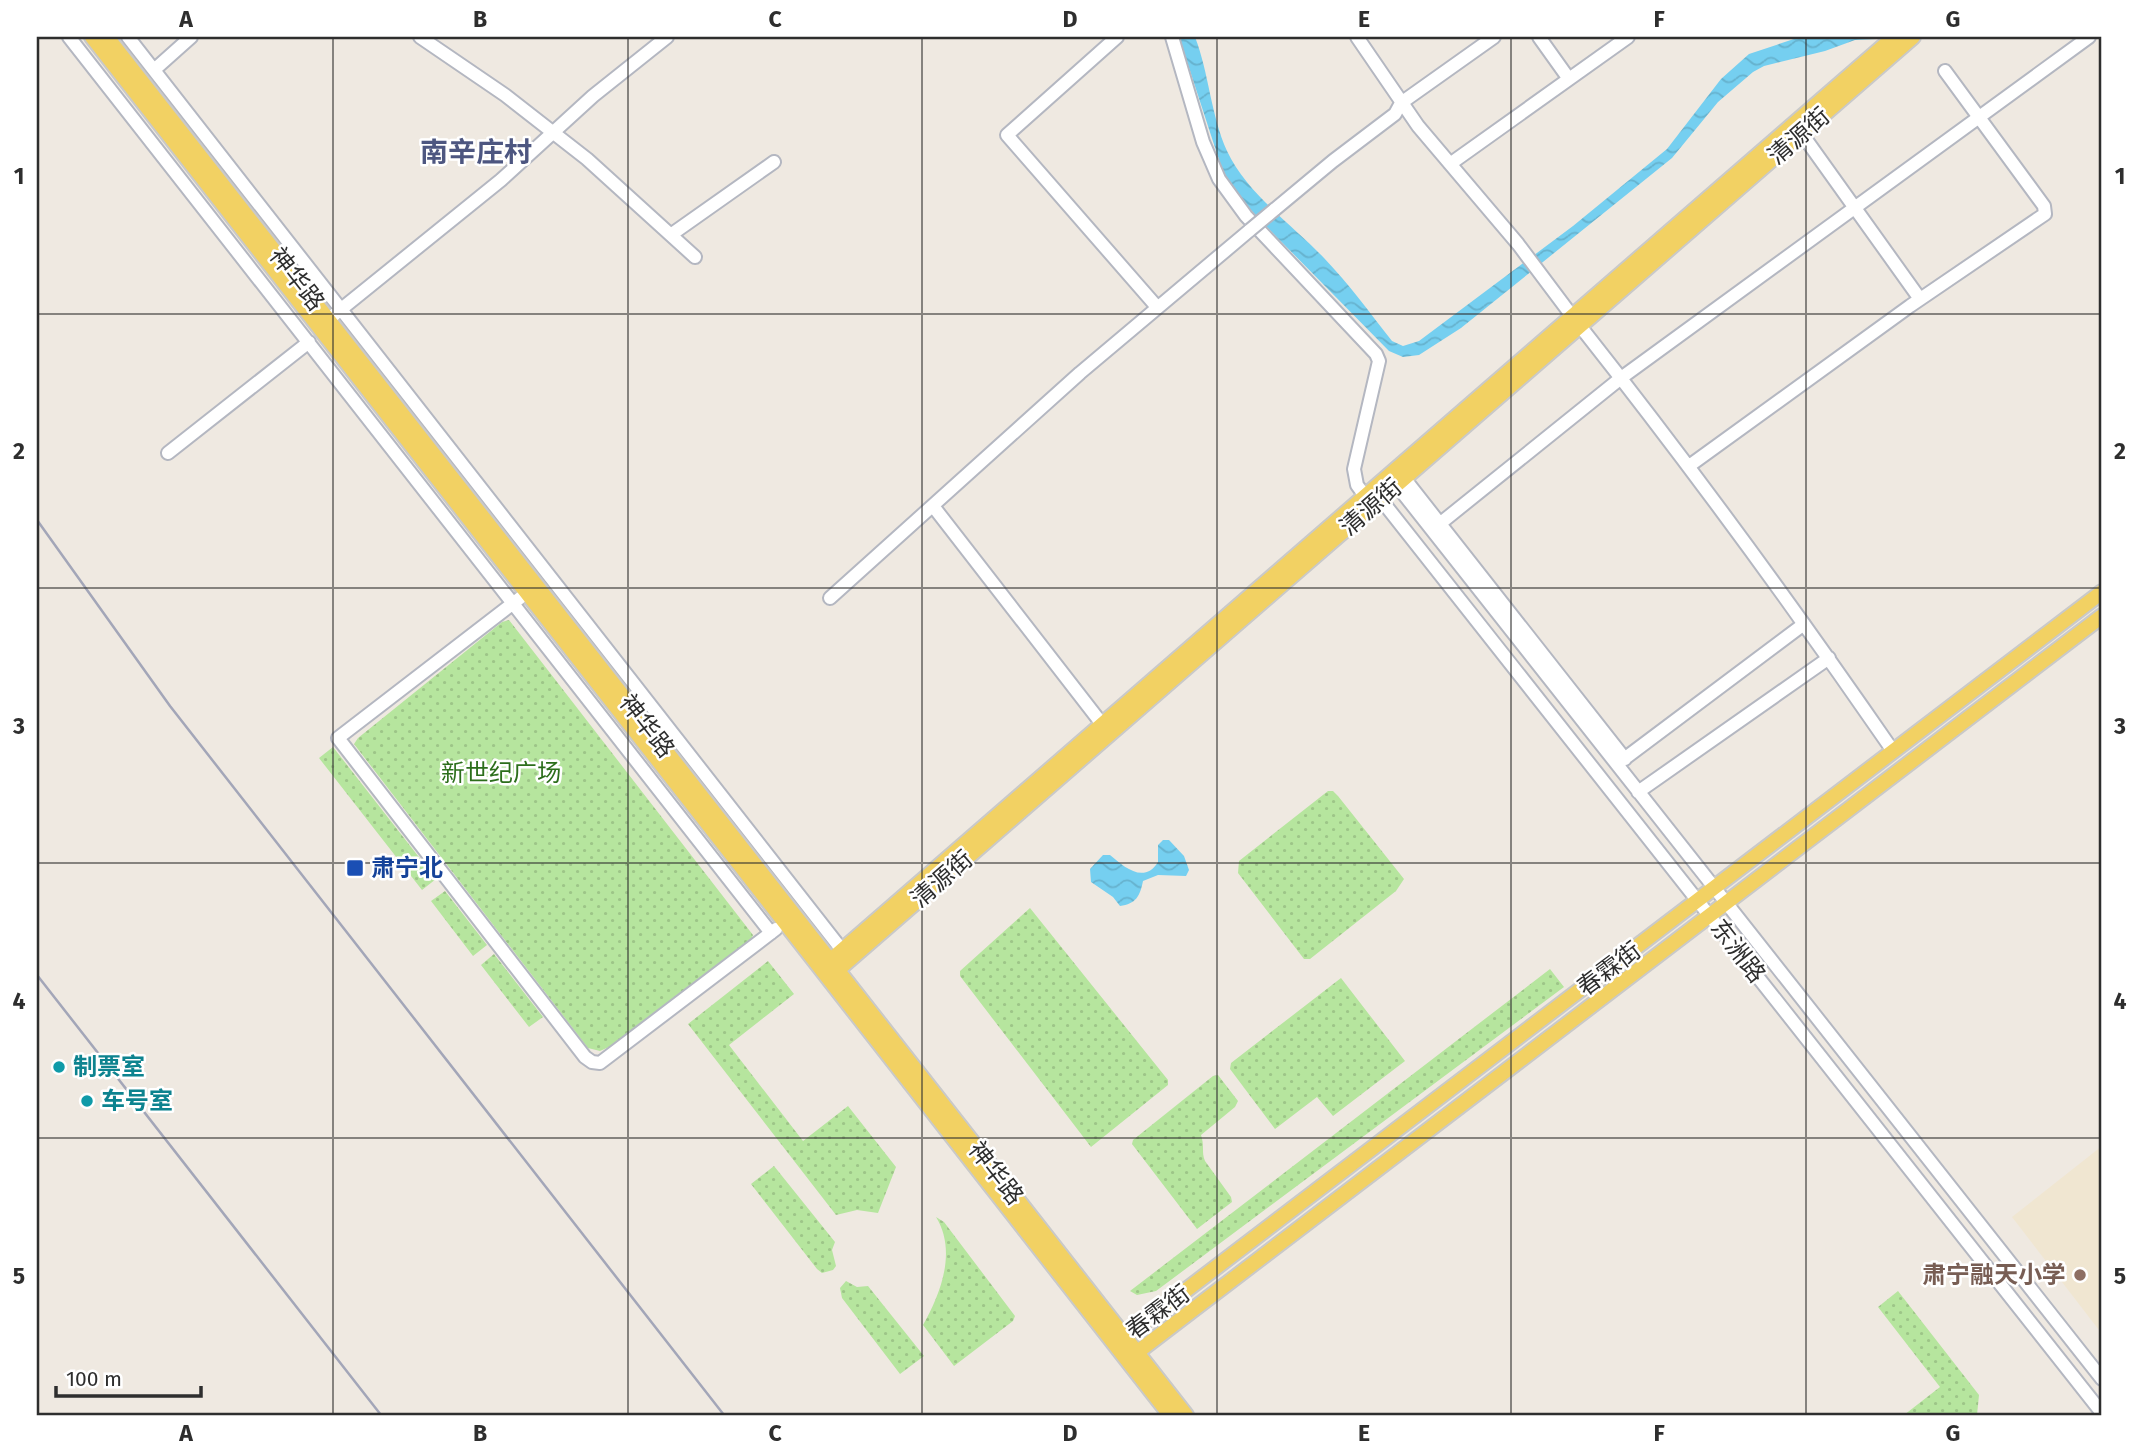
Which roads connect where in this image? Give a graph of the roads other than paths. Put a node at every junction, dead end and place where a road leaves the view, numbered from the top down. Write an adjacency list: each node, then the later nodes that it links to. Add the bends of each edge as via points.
1 (69, 37): 34 (street)
2 (92, 37): 43 (main road, 神华路)
3 (107, 37): 32 (main road, 神华路)
4 (128, 37): 17 (street)
5 (191, 37): 17 (street)
6 (422, 37): 22 (street)
7 (667, 37): 22 (street)
8 (1117, 37): 30 (street, via 1007,135)
9 (1172, 37): 39 (street, via 1202,142 1219,179 1246,216 1376,354 1379,361 1354,469 1357,485)
10 (1357, 37): 20 (street)
11 (1494, 37): 20 (street)
12 (1539, 37): 19 (street)
13 (1628, 37): 19 (street)
14 (1894, 37): 33 (main road, 清源街)
15 (1913, 37): 23 (main road, 清源街)
16 (2089, 37): 21 (street)
17 (154, 70): 31 (street)
18 (1945, 71): 21 (street)
19 (1570, 79): 25 (street)
20 (1401, 103): 25 (street); 30 (street, bridge, via 1395,114)
21 (1979, 117): 26 (street); 29 (street, via 2044,206 2045,214)
22 (552, 132): 27 (street); 31 (street, via 501,180)
23 (1802, 134): 26 (street); 33 (main road, 清源街)
24 (774, 162): 27 (street)
25 (1450, 164): 33 (street)
26 (1856, 207): 29 (street); 35 (street)
27 (672, 234): 28 (street)
28 (695, 257)
29 (1920, 299): 37 (street)
30 (1157, 307): 40 (street)
31 (341, 310): 32 (street); 59 (street)
32 (329, 319): 60 (main road, 神华路)
33 (1576, 321): 35 (street); 38 (main road, 清源街)
34 (309, 342): 36 (street); 45 (street)
35 (1621, 378): 37 (street); 41 (street)
36 (168, 453)
37 (1689, 466): 47 (street)
38 (1397, 479): 39 (main road, 清源街); 41 (street, 东洲路)
39 (1373, 495): 49 (main road, 清源街); 54 (street, 东洲路); 60 (main road, 清源街)
40 (933, 506): 44 (street); 49 (street)
41 (1436, 527): 51 (street, 东洲路)
42 (2102, 592): 50 (main road, 春霖街)
43 (527, 593): 45 (street); 57 (main road, 神华路)
44 (830, 598)
45 (513, 603): 58 (street); 58 (street, via 338,738 585,1057 600,1063)
46 (2102, 616): 55 (main road, 春霖街)
47 (1804, 624): 48 (street); 51 (street)
48 (1829, 658): 50 (street); 52 (street)
49 (1102, 724): 59 (main road, 清源街)
50 (1893, 751): 53 (main road, 春霖街)
51 (1621, 762): 52 (street, 东洲路)
52 (1639, 792): 53 (street, 东洲路)
53 (1714, 888): 54 (main road, 春霖街); 55 (street, 东洲路)
54 (1698, 901): 56 (street, 东洲路); 61 (main road, 春霖街)
55 (1726, 903): 56 (main road, 春霖街); 63 (street, 东洲路)
56 (1710, 916): 62 (main road, 春霖街); 64 (street, 东洲路)
57 (785, 922): 58 (street); 60 (main road, 神华路)
58 (771, 933)
59 (842, 950): 60 (main road, 清源街)
60 (829, 969): 61 (main road, 神华路)
61 (1120, 1341): 62 (main road, 神华路)
62 (1132, 1356): 65 (main road, 神华路); 66 (main road, 神华路)
63 (2102, 1380)
64 (2102, 1413)
65 (1170, 1415)
66 (1186, 1415)

